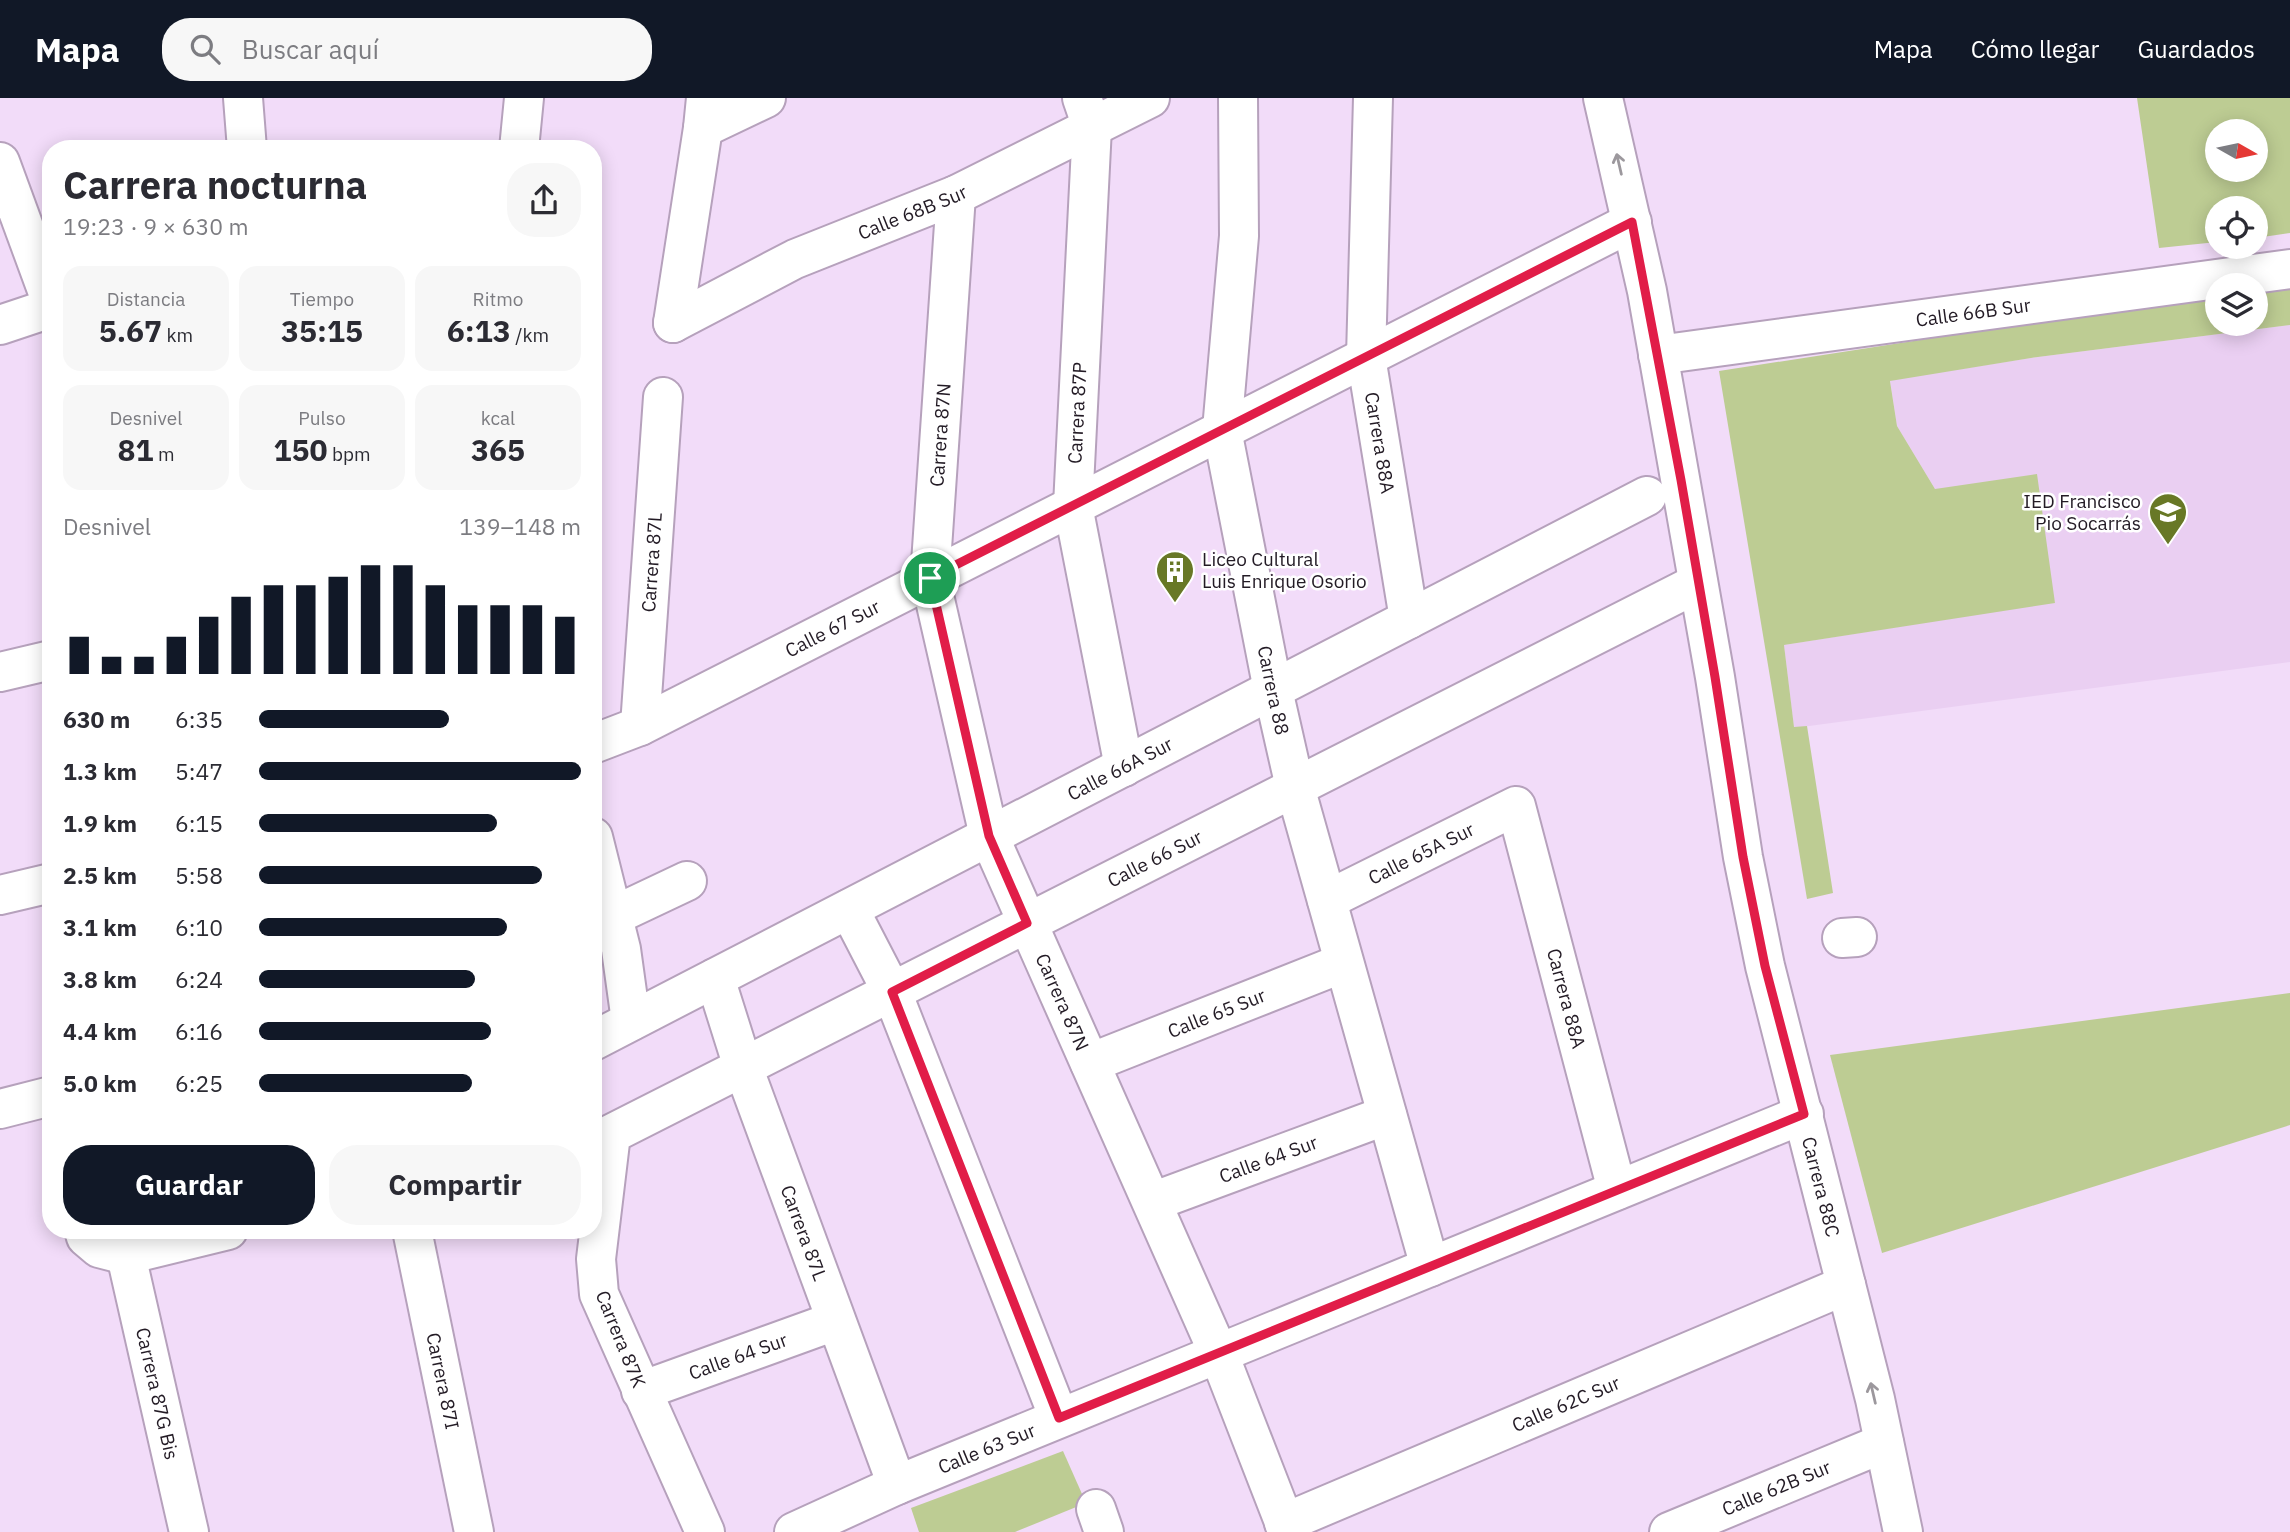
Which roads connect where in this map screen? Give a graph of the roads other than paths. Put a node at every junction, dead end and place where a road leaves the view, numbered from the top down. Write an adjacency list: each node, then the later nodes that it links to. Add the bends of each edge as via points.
1 (243, 98): 10 (street)
2 (524, 98): 11 (street)
3 (766, 98): 8 (street)
4 (1150, 98): 9 (street, Calle 68B Sur)
5 (1238, 98): 22 (street, Carrera 88, via 1239,236)
6 (1373, 98): 20 (street, Carrera 88A)
7 (1603, 98): 14 (street, Carrera 88C, one-way to 7)
8 (705, 113): 13 (street, Calle 68B Sur, via 673,323 795,259)
9 (1087, 113): 13 (street, Calle 68B Sur); 24 (street, Carrera 87P)
10 (246, 140)
11 (520, 140)
12 (0, 162): 16 (street)
13 (956, 195): 25 (street, Carrera 87N)
14 (1632, 222): 19 (street, Carrera 88C); 20 (street, Calle 67 Sur)
15 (2290, 269): 19 (street, Calle 66B Sur)
16 (42, 276)
17 (42, 311): 18 (street)
18 (0, 325)
19 (1658, 355): 26 (street, Carrera 88C)
20 (1366, 357): 22 (street, Calle 67 Sur); 27 (street, Carrera 88A)
21 (663, 397): 31 (street, Carrera 87L)
22 (1222, 430): 24 (street, Calle 67 Sur); 30 (street, Carrera 88)
23 (1647, 496): 27 (street, Calle 66A Sur)
24 (1073, 506): 25 (street, Calle 67 Sur); 33 (street, Carrera 87P)
25 (930, 578): 31 (street, Calle 67 Sur); 36 (street, Carrera 87N)
26 (1698, 583): 34 (street, Calle 66 Sur); 54 (street, Carrera 88C, via 1743,857 1765,966)
27 (1409, 620): 30 (street, Calle 66A Sur)
28 (42, 662): 29 (street)
29 (0, 672)
30 (1273, 690): 33 (street, Calle 66A Sur); 34 (street, Carrera 88)
31 (640, 726): 32 (street, Calle 67 Sur)
32 (602, 741)
33 (1124, 766): 36 (street, Calle 66A Sur)
34 (1295, 788): 41 (street, Carrera 88); 43 (street, Calle 66 Sur)
35 (1516, 806): 41 (street, Calle 65A Sur); 57 (street, Carrera 88A)
36 (989, 836): 42 (street, Calle 66A Sur); 43 (street, Carrera 87N)
37 (687, 881): 44 (street)
38 (42, 885): 39 (street)
39 (0, 895)
40 (602, 896): 44 (street)
41 (1327, 900): 45 (street, Carrera 88)
42 (849, 909): 46 (street, Calle 66A Sur); 47 (street)
43 (1027, 923): 47 (street, Calle 66 Sur); 50 (street, Carrera 87N)
44 (609, 941): 48 (street)
45 (1343, 963): 50 (street, Calle 65 Sur); 55 (street, Carrera 88)
46 (715, 978): 48 (street, Calle 66A Sur); 51 (street, Carrera 87L)
47 (892, 992): 51 (street, Calle 66 Sur); 70 (street)
48 (631, 1021): 49 (street, Calle 66A Sur)
49 (602, 1036)
50 (1090, 1063): 58 (street, Carrera 87N)
51 (743, 1067): 56 (street, Calle 66 Sur); 67 (street, Carrera 87L)
52 (42, 1098): 53 (street)
53 (0, 1109)
54 (1804, 1114): 57 (street, Calle 63 Sur); 66 (street, Carrera 88C)
55 (1387, 1115): 58 (street, Calle 64 Sur); 65 (street, Carrera 88)
56 (611, 1135): 59 (street, Carrera 87K)
57 (1617, 1190): 65 (street, Calle 63 Sur)
58 (1152, 1202): 68 (street, Carrera 87N)
59 (602, 1209)
60 (90, 1239): 64 (street, via 99,1248)
61 (191, 1239): 64 (street)
62 (414, 1239): 75 (street, Carrera 87I)
63 (598, 1239): 69 (street, Carrera 87K, via 599,1294)
64 (126, 1255): 74 (street, Carrera 87G Bis)
65 (1430, 1267): 68 (street, Calle 63 Sur)
66 (1846, 1285): 71 (street, Carrera 88C, one-way to 66); 73 (street, Calle 62C Sur)
67 (835, 1321): 69 (street, Calle 64 Sur); 72 (street, Carrera 87L)
68 (1218, 1352): 70 (street, Calle 63 Sur); 73 (street, Carrera 87N)
69 (641, 1391): 76 (street, Carrera 87K)
70 (1059, 1418): 72 (street, Calle 63 Sur)
71 (1884, 1443): 78 (street, Calle 62B Sur); 79 (street, Carrera 88C)
72 (897, 1485): 77 (street, Calle 63 Sur)
73 (1286, 1527)
74 (189, 1532)
75 (474, 1532)
76 (705, 1532)
77 (794, 1532)
78 (1669, 1532)
79 (1903, 1532)

